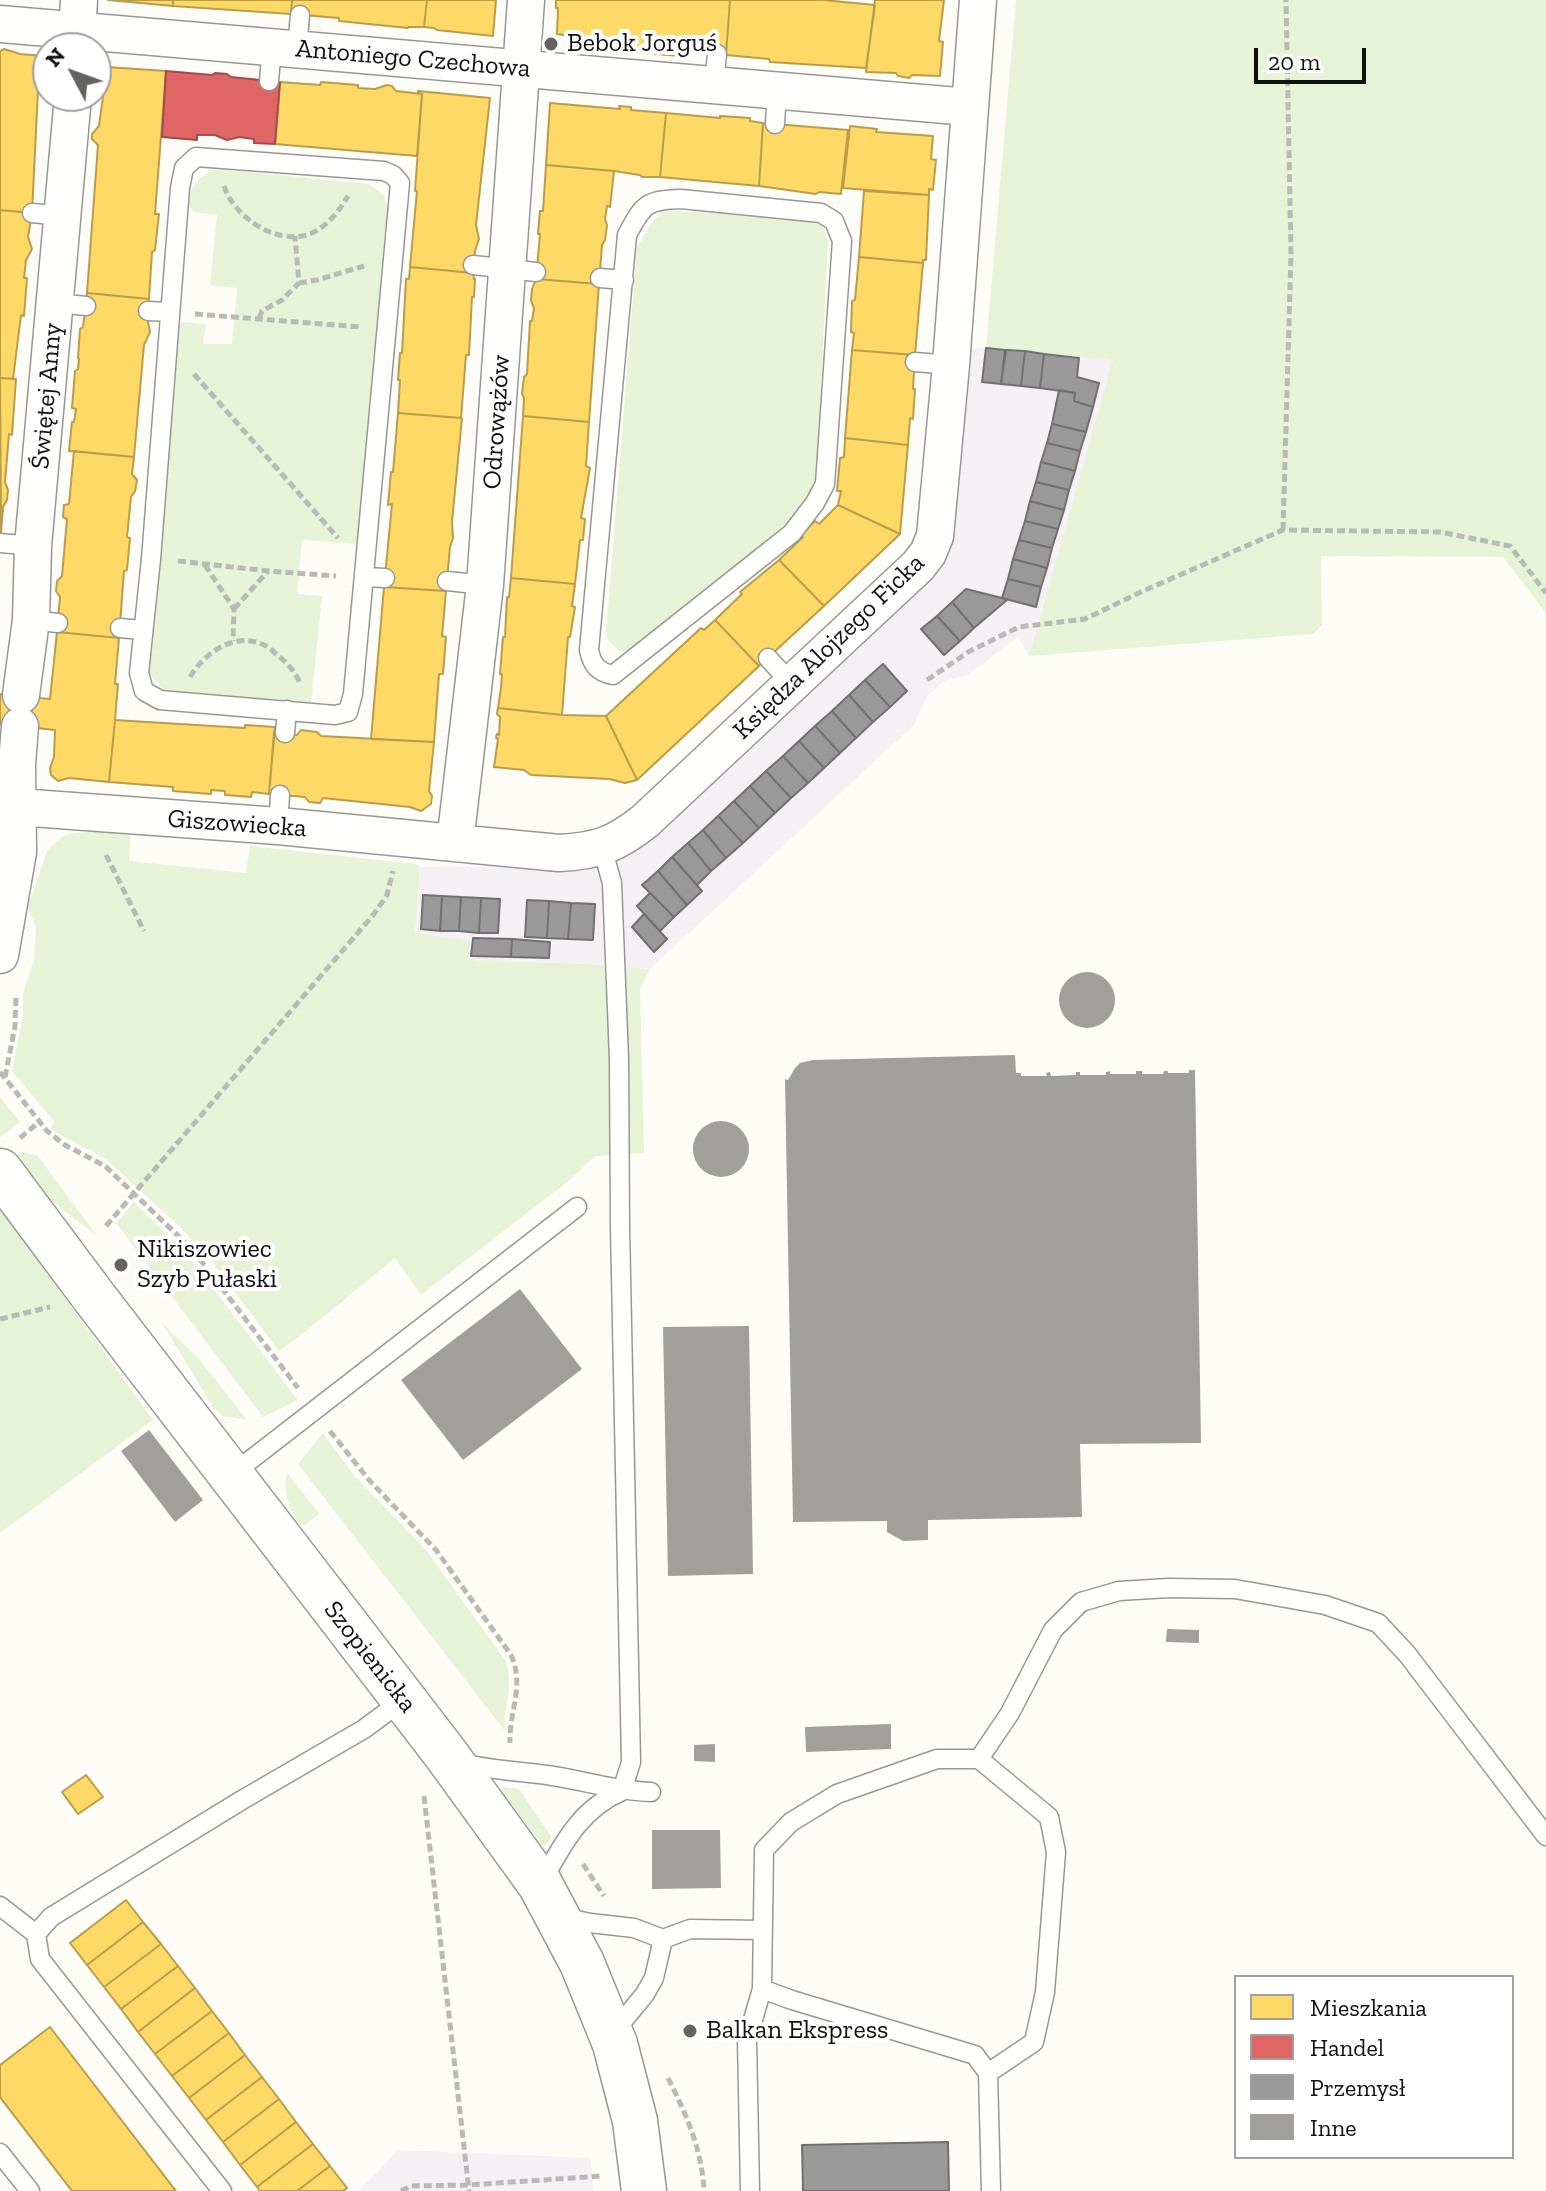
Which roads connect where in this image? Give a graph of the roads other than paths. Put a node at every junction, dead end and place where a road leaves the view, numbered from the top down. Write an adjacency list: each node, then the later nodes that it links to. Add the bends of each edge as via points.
1 (526, 0): 5 (street, Odrowążów)
2 (978, 0): 6 (street, Księdza Alojzego Ficka)
3 (0, 24): 4 (street, Antoniego Czechowa)
4 (77, 26): 5 (street, Antoniego Czechowa)
5 (521, 69): 6 (street, Antoniego Czechowa, via 716,69 776,107); 17 (street, Odrowążów)
6 (969, 107): 15 (street, Księdza Alojzego Ficka)
7 (70, 112): 16 (street, Świętej Anny, via 47,215 71,305)
8 (770, 187): 9 (lane)
9 (767, 206): 11 (lane, via 656,200 638,213 627,235); 11 (lane, via 821,213 834,221 842,241 843,357 825,484 792,533 719,603 613,675 591,661 586,572)
10 (600, 278): 11 (lane)
11 (624, 280)
12 (148, 311): 13 (lane)
13 (170, 312): 18 (lane, via 188,161 264,153 384,171 400,183 403,258 386,329); 22 (lane)
14 (915, 362): 15 (lane)
15 (951, 365): 24 (street, Księdza Alojzego Ficka, via 935,536 928,553)
16 (17, 545): 27 (street, Świętej Anny, via 44,621)
17 (491, 570): 20 (lane); 29 (street, Odrowążów)
18 (365, 577): 19 (lane); 25 (lane, via 348,712)
19 (385, 578)
20 (447, 581)
21 (120, 628): 22 (lane)
22 (142, 630): 25 (lane, via 139,673 144,691 160,700)
23 (768, 658): 24 (lane)
24 (792, 684): 30 (street, Księdza Alojzego Ficka, via 645,821)
25 (295, 711): 26 (lane)
26 (285, 733)
27 (8, 763): 28 (street, Świętej Anny)
28 (18, 807): 29 (street, Giszowiecka, via 279,810 399,837); 31 (street, Świętej Anny, via 18,852)
29 (455, 843): 30 (street, Księdza Alojzego Ficka, via 559,853)
30 (602, 847): 38 (lane, via 612,883 619,1059 631,1762)
31 (0, 955)
32 (0, 1171): 34 (street, Szopienicka)
33 (577, 1207): 34 (lane)
34 (231, 1475): 35 (street, Szopienicka)
35 (403, 1700): 37 (street, Szopienicka); 44 (lane, via 364,1729 51,1917)
36 (979, 1759): 40 (lane, via 1010,1713 1053,1630 1081,1602 1119,1591 1235,1589 1325,1605 1378,1623); 43 (lane, via 937,1759 837,1794 791,1822 764,1850); 48 (lane, via 1049,1817 1056,1852 1045,1992 1034,2042)
37 (436, 1773): 38 (lane, via 493,1770); 41 (street, Szopienicka)
38 (622, 1791): 39 (lane); 41 (lane, via 597,1803 566,1840)
39 (651, 1792)
40 (1546, 1836)
41 (548, 1900): 45 (lane, via 590,1923 634,1928); 47 (street, Szopienicka, via 582,1963)
42 (0, 1906): 44 (lane)
43 (762, 1930): 45 (lane, via 690,1929); 46 (lane)
44 (36, 1934): 52 (lane, via 40,1959)
45 (663, 1939): 47 (lane, via 654,1978)
46 (762, 1989): 48 (lane, via 975,2055); 53 (lane, via 747,2040)
47 (611, 2035): 50 (street, Szopienicka, via 635,2121)
48 (988, 2073): 54 (lane)
49 (0, 2153): 51 (lane)
50 (629, 2183)
51 (30, 2191)
52 (222, 2191)
53 (750, 2191)
54 (991, 2191)

